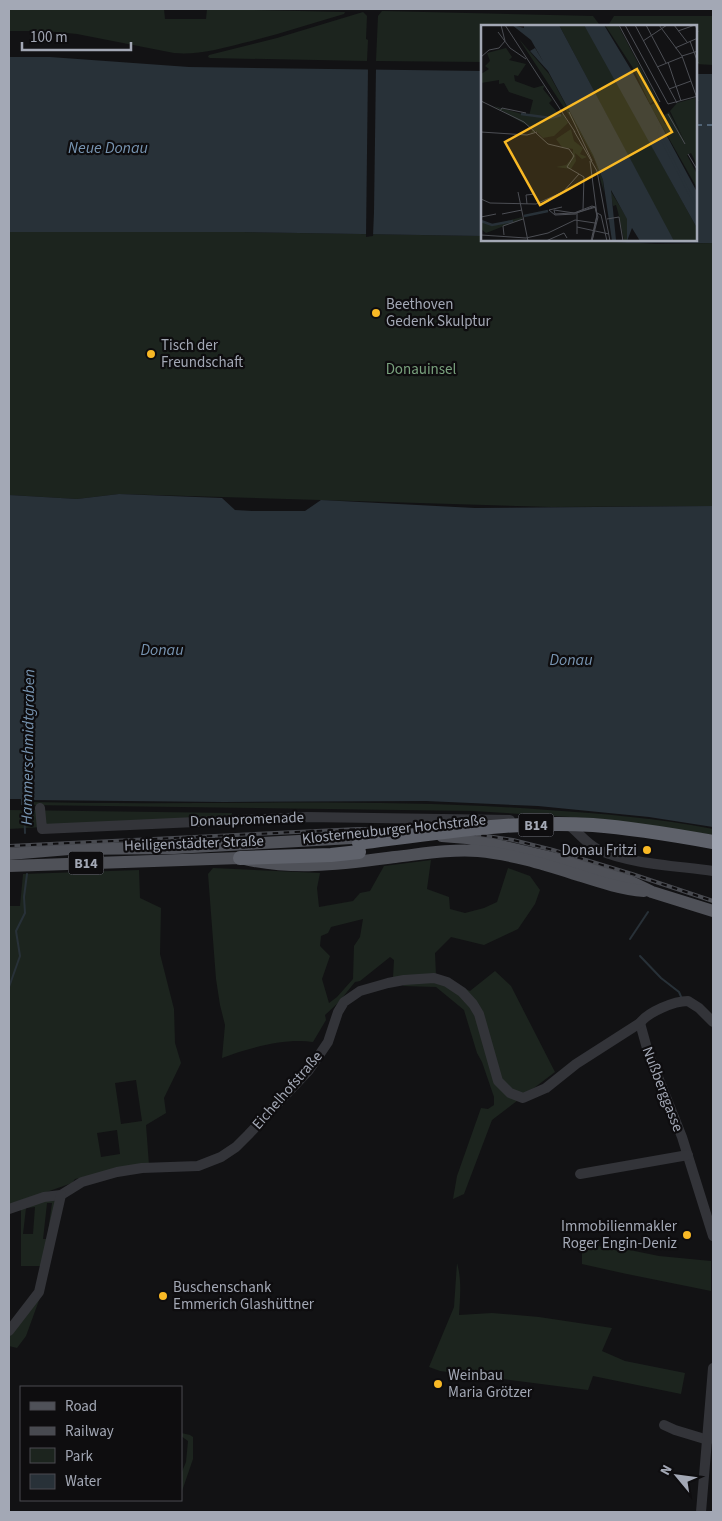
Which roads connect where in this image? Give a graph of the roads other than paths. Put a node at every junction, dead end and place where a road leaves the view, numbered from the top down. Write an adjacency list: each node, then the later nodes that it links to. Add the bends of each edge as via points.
1 (40, 808): 8 (street, Donaupromenade, via 42,829 307,817 564,822 598,850 616,856)
2 (713, 842): 5 (highway, Klosterneuburger Hochstraße / B14, bridge, via 593,825 510,825 359,843)
3 (713, 851): 5 (highway, Klosterneuburger Hochstraße / B14, via 592,835 539,833 474,837 331,855)
4 (9, 854): 9 (main road, via 68,849 271,844 420,834 467,838 561,860 629,881)
5 (292, 855): 6 (highway, Heiligenstädter Straße / B14)
6 (240, 858): 7 (main road, Heiligenstädter Straße / B14); 9 (main road, via 294,866 476,851 500,854 625,890)
7 (9, 866)
8 (713, 871)
9 (652, 892): 10 (main road)
10 (713, 911)
11 (713, 1022): 12 (street, Eichelhofstraße, via 688,1000 672,1004 646,1017)
12 (640, 1024): 13 (street, Nußberggasse); 15 (street, Eichelhofstraße, via 576,1064 546,1088 523,1098 510,1093 498,1081 479,1014 456,987 425,978 364,989 341,1006 328,1042 309,1070 236,1147 198,1166 117,1172 82,1182)
13 (688, 1155): 14 (street); 17 (street, Nußberggasse)
14 (580, 1174)
15 (60, 1195): 16 (street, Eichelhofstraße); 18 (street, via 39,1292)
16 (9, 1209)
17 (713, 1236)
18 (9, 1331)
19 (713, 1368): 20 (street)
20 (712, 1390): 22 (street)
21 (664, 1426): 22 (street)
22 (708, 1440): 23 (street)
23 (701, 1512)

